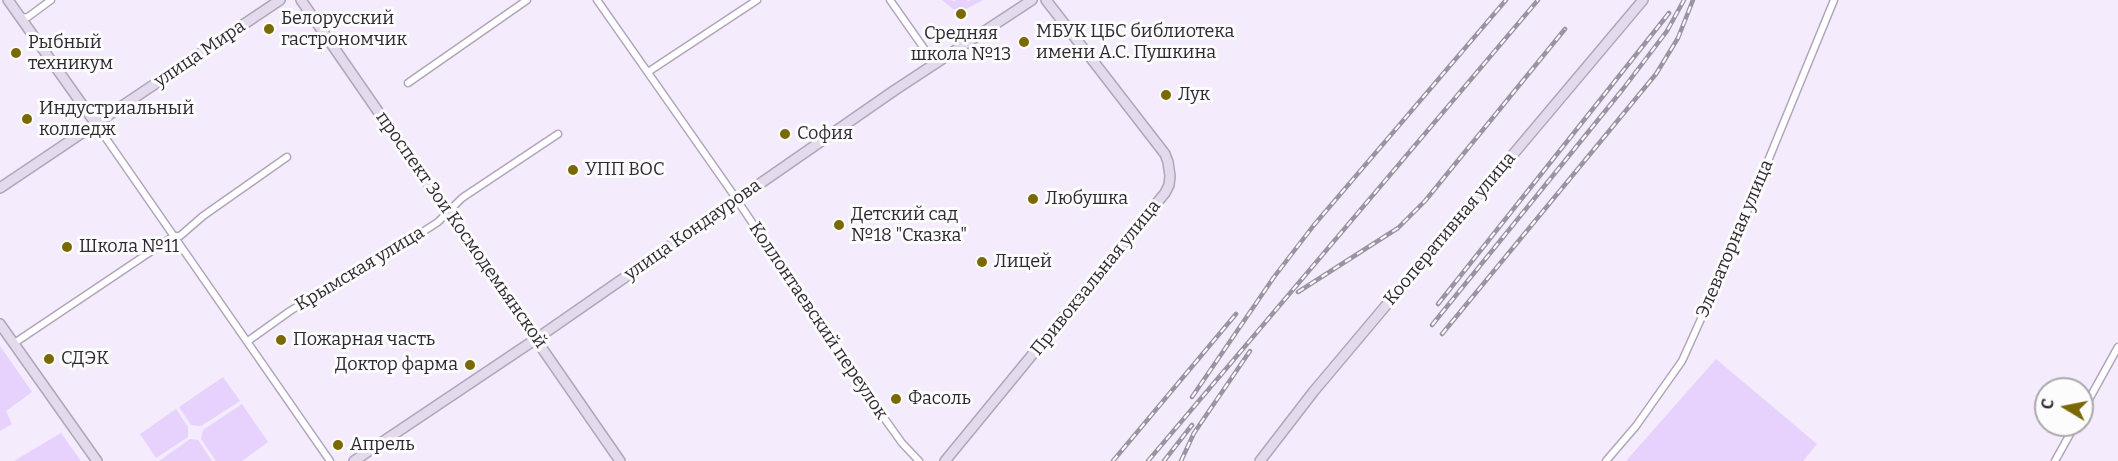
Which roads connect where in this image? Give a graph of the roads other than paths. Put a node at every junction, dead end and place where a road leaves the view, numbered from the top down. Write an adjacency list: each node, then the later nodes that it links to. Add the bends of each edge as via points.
1 (8, 0): 13 (street)
2 (51, 0): 13 (street)
3 (280, 0): 17 (street, улица Мира)
4 (301, 0): 22 (street, проспект Зои Космодемьянской)
5 (527, 0): 16 (street)
6 (597, 0): 15 (street, Коллонтаевский переулок)
7 (757, 0): 15 (street)
8 (890, 0): 14 (street)
9 (1032, 0): 14 (street, улица Кондаурова)
10 (1046, 0): 36 (street, Привокзальная улица, via 1165,154 1169,184)
11 (1643, 0): 37 (street, Кооперативная улица, via 1314,391)
12 (1834, 0): 38 (street, Элеваторная улица, via 1682,361)
13 (21, 18): 17 (street)
14 (935, 63): 21 (street, улица Кондаурова)
15 (648, 72): 21 (street, Коллонтаевский переулок)
16 (408, 83)
17 (96, 124): 20 (street, улица Мира); 23 (street)
18 (558, 134): 22 (street, Крымская улица, via 462,198)
19 (287, 157): 23 (street, via 180,236)
20 (0, 188)
21 (737, 200): 25 (street, улица Кондаурова); 35 (street, Коллонтаевский переулок, via 864,390)
22 (448, 213): 25 (street, проспект Зои Космодемьянской); 26 (street, Крымская улица, via 373,265 320,293)
23 (174, 236): 26 (street); 27 (street)
24 (0, 324): 27 (street)
25 (536, 339): 33 (street, улица Кондаурова); 34 (street, проспект Зои Космодемьянской)
26 (248, 341): 32 (street)
27 (13, 344): 31 (street)
28 (2118, 347): 29 (street)
29 (2094, 390)
30 (2068, 437): 39 (street)
31 (96, 461)
32 (330, 461)
33 (354, 461)
34 (620, 461)
35 (919, 461)
36 (945, 461)
37 (1260, 461)
38 (1606, 461)
39 (2055, 461)

